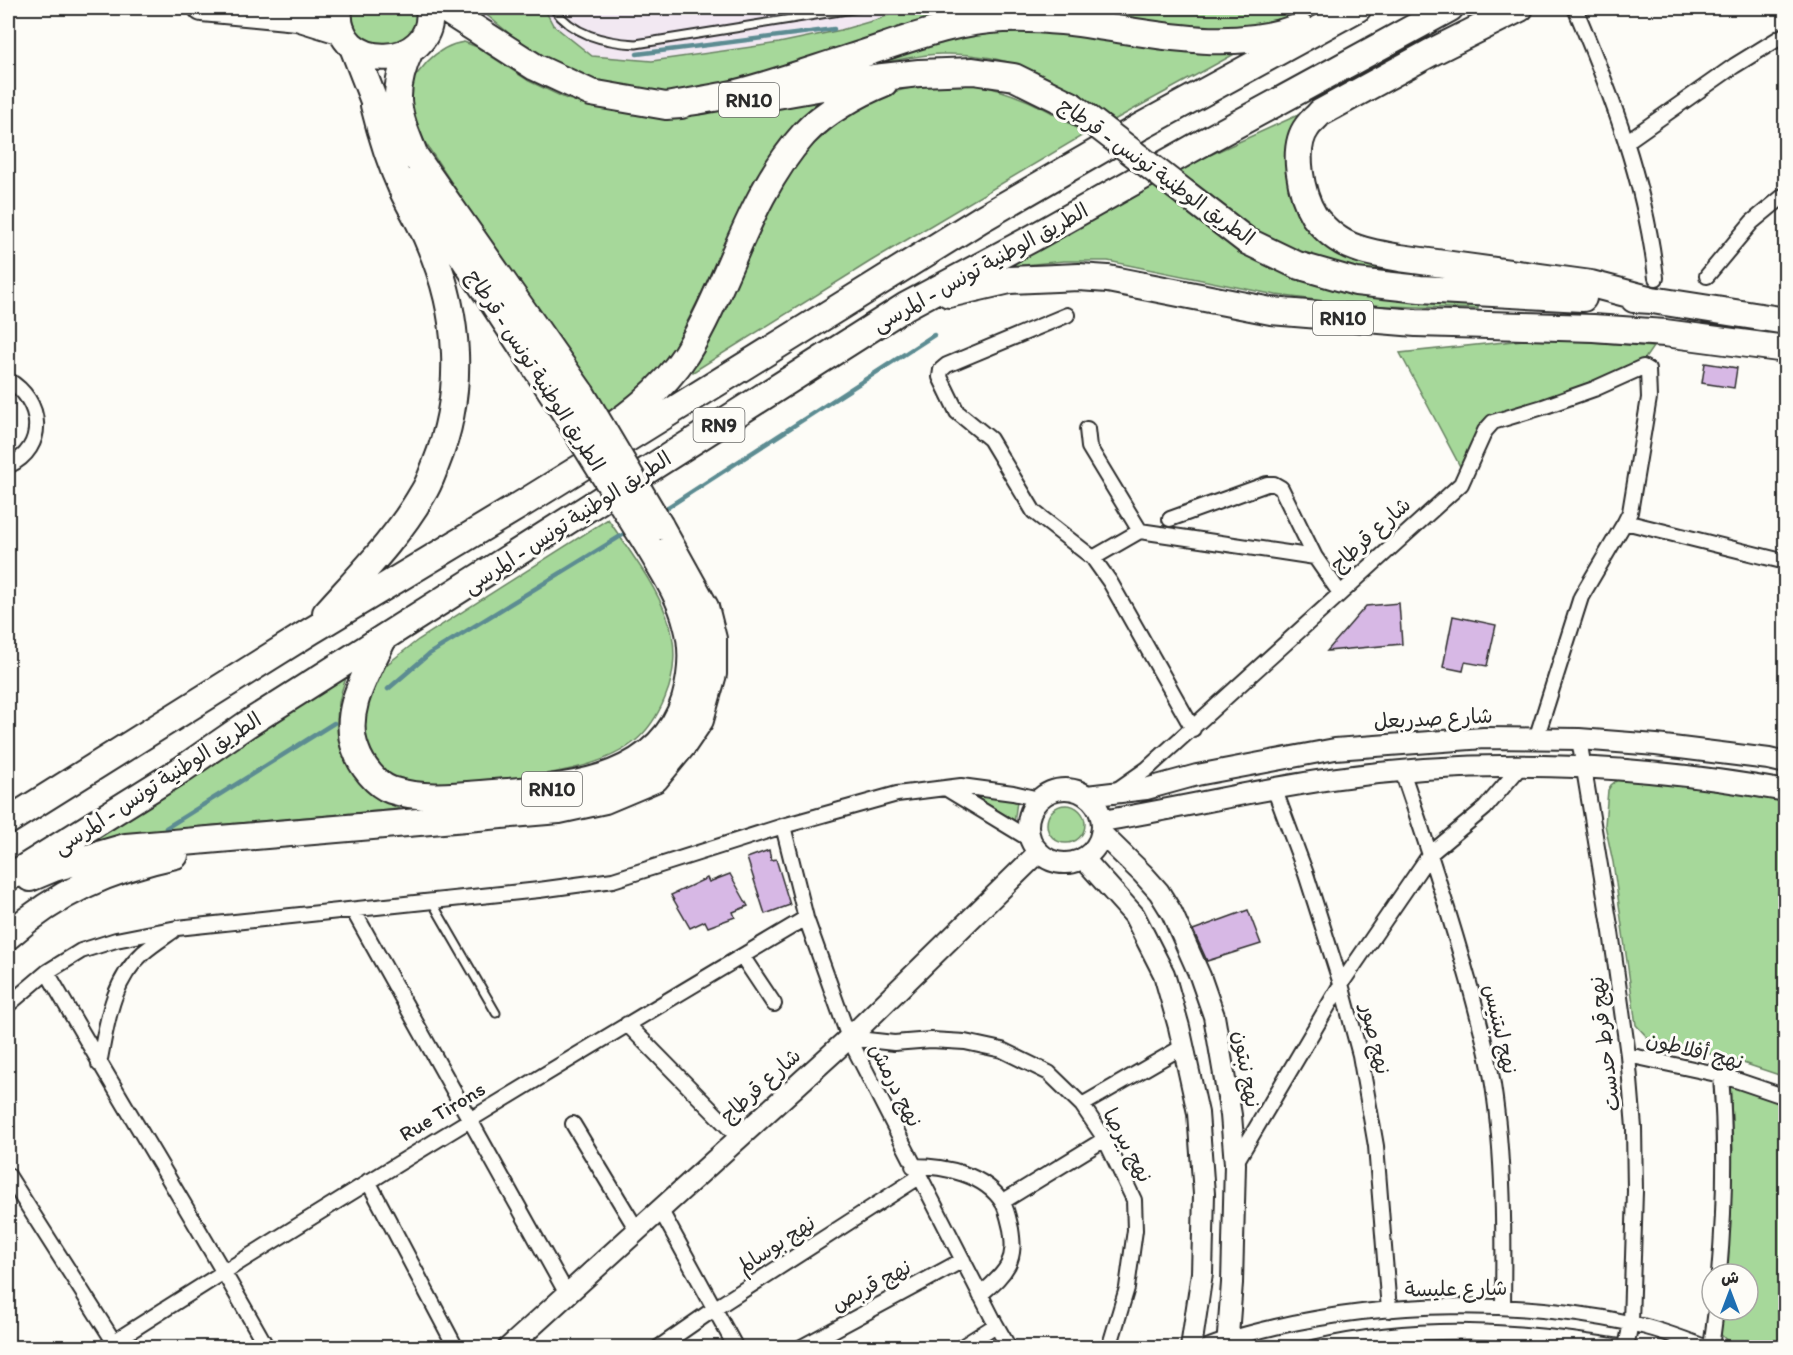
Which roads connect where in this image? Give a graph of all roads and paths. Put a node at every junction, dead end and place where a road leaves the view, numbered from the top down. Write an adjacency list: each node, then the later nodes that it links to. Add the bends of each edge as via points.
1 (202, 8): 12 (highway, via 297,17)
2 (429, 8): 15 (highway, via 427,27)
3 (443, 8): 14 (highway, الطريق الوطنية تونس - قرطاج / RN10)
4 (554, 8): 5 (lane, via 571,27 585,34 636,44)
5 (859, 8)
6 (1351, 8): 19 (highway, via 1277,36 1240,41 1042,20 964,23 733,94)
7 (1358, 8): 33 (highway, الطريق الوطنية تونس - المرسى / RN9, via 981,219)
8 (1450, 8): 21 (highway, الطريق الوطنية تونس - المرسى / RN9)
9 (1520, 8): 16 (highway)
10 (1575, 8): 20 (street)
11 (471, 15): 14 (lane)
12 (345, 28): 15 (highway, via 366,55 396,57); 18 (highway, الطريق الوطنية تونس - قرطاج / RN10)
13 (1785, 34): 20 (street)
14 (489, 38): 19 (highway, الطريق الوطنية تونس - قرطاج / RN10, via 535,67 591,93)
15 (410, 50): 30 (highway, via 397,91 400,120 415,156)
16 (1414, 61): 21 (highway); 24 (highway, via 1320,113 1305,128 1299,169 1304,192 1315,217 1338,239 1369,252 1400,258)
17 (919, 73): 19 (highway, الطريق الوطنية تونس - قرطاج / RN10, via 735,103); 24 (highway, الطريق الوطنية تونس - قرطاج / RN10, bridge, via 973,71 1014,77 1071,105 1247,240 1297,265 1356,282 1420,289); 33 (highway, via 882,84 828,114 805,133 759,204 686,354 664,383 633,412 569,457)
18 (374, 105): 30 (highway, الطريق الوطنية تونس - قرطاج / RN10, via 403,164); 42 (highway, via 382,139 429,244 450,303 455,344 453,409 444,445 424,492 399,529)
19 (666, 106)
20 (1626, 142): 24 (street, via 1650,242)
21 (1195, 147): 25 (highway, الطريق الوطنية تونس - المرسى / RN9)
22 (1785, 194): 23 (street, via 1752,222)
23 (1707, 276)
24 (1654, 289): 27 (highway, الطريق الوطنية تونس - قرطاج / RN10)
25 (906, 306): 28 (highway, RN10, via 1010,280 1079,277 1119,281 1271,311 1416,323 1665,333); 43 (highway, الطريق الوطنية تونس - المرسى / RN9)
26 (1067, 315): 39 (street, via 947,365 940,377 957,412 990,439 1034,512)
27 (1785, 321)
28 (1785, 349)
29 (8, 380): 32 (street, via 29,397 36,425 34,440 26,453)
30 (571, 400): 37 (highway, الطريق الوطنية تونس - قرطاج / RN10, bridge)
31 (1088, 429): 36 (street, via 1089,447)
32 (8, 466)
33 (526, 501): 42 (highway, الطريق الوطنية تونس - المرسى / RN9)
34 (1170, 519): 38 (street, via 1274,484 1281,488)
35 (1625, 522): 40 (street); 41 (street, شارع قرطاج, via 1630,512 1649,398 1649,375 1644,367 1594,389 1493,422 1461,484); 45 (street, via 1581,597)
36 (1140, 531): 38 (street); 39 (street)
37 (655, 536): 43 (highway, الطريق الوطنية تونس - قرطاج / RN10, via 687,624 692,652 690,681 680,713 662,742 649,754 605,777 555,788 429,797 389,789 370,774 356,750 351,724 357,692); 60 (highway, via 705,607 713,639 713,674 700,720 655,779 605,800 559,810)
38 (1315, 557): 41 (street)
39 (1093, 558): 44 (street)
40 (1785, 562)
41 (1340, 593): 44 (street, شارع قرطاج)
42 (311, 631): 57 (highway, الطريق الوطنية تونس - المرسى / RN9)
43 (383, 639): 64 (highway, الطريق الوطنية تونس - المرسى / RN9)
44 (1193, 729): 54 (street, شارع قرطاج, via 1147,769)
45 (1536, 739): 46 (street, شارع صدربعل); 54 (street, شارع صدربعل, via 1485,738 1335,749)
46 (1580, 739): 47 (street, شارع صدربعل); 49 (street, نهج قرط حدست)
47 (1785, 763)
48 (1521, 766): 49 (street); 50 (street); 62 (street, via 1485,808)
49 (1585, 767): 53 (street, via 1654,771); 80 (street, نهج قرط حدست)
50 (1402, 771): 51 (street); 62 (street, نهج لبتنيس)
51 (1274, 788): 59 (street); 73 (street, نهج صور)
52 (947, 789): 56 (street, via 961,786 998,790); 58 (street, via 897,794); 61 (street)
53 (1785, 791)
54 (1111, 793): 55 (street, شارع صدربعل)
55 (1087, 796): 56 (street, via 1062,789); 59 (street, via 1097,807)
56 (1039, 799): 61 (street, via 1028,826)
57 (8, 820)
58 (783, 826): 66 (street, via 613,880); 68 (street, نهج درمش)
59 (1101, 827): 63 (street, via 1095,847); 89 (street, نهج نبتون, via 1159,892 1200,976 1214,1016)
60 (296, 834): 65 (highway, via 126,847 54,867); 70 (highway, via 195,851 125,868 48,904)
61 (1035, 846): 63 (street, via 1048,859 1072,862); 78 (street, شارع قرطاج)
62 (1430, 854): 73 (street); 101 (street, نهج لبتنيس, via 1478,1014 1493,1084 1504,1257)
63 (1083, 858): 79 (street, via 1129,908 1146,936 1164,974)
64 (8, 878)
65 (8, 888)
66 (432, 902): 67 (street); 76 (lane)
67 (353, 910): 69 (street); 85 (street)
68 (807, 918): 71 (street, Rue Tirons); 78 (street, نهج درمش)
69 (177, 928): 72 (street, via 81,951); 81 (street, via 142,954 117,987)
70 (8, 936)
71 (742, 956): 74 (street); 77 (street, Rue Tirons)
72 (48, 972): 75 (street); 81 (street)
73 (1341, 984): 89 (street); 103 (street, نهج صور, via 1360,1054 1376,1146)
74 (774, 1004)
75 (8, 1005)
76 (496, 1013)
77 (627, 1024): 85 (street, Rue Tirons); 87 (street)
78 (849, 1038): 84 (street, نهج بيرصا, via 894,1043 965,1042 1002,1050 1049,1073); 87 (street, شارع قرطاج); 90 (street, نهج درمش)
79 (1184, 1046): 84 (street); 119 (street, via 1198,1113 1204,1194 1202,1274)
80 (1628, 1055): 82 (street, نهج أفلاطون); 105 (street, نهج قرط حدست, via 1635,1191)
81 (99, 1064): 98 (street)
82 (1721, 1075): 83 (street, نهج أفلاطون); 97 (street, via 1725,1185)
83 (1785, 1097)
84 (1082, 1105): 88 (street, نهج بيرصا)
85 (470, 1118): 92 (street, Rue Tirons); 99 (street)
86 (573, 1124): 95 (street)
87 (738, 1137): 94 (street, شارع قرطاج)
88 (1105, 1139): 93 (street); 118 (street, نهج بيرصا, via 1134,1200 1135,1230 1127,1288)
89 (1235, 1164): 108 (street, نهج نبتون)
90 (916, 1172): 93 (street, via 930,1166 961,1172 986,1185); 96 (street, نهج درمش); 102 (street, نهج بوسالم)
91 (8, 1175): 109 (street)
92 (368, 1181): 98 (street, Rue Tirons); 111 (street)
93 (1002, 1202): 100 (street, via 1013,1252 1008,1266)
94 (660, 1209): 95 (street, شارع قرطاج); 102 (street)
95 (637, 1230): 99 (street, شارع قرطاج)
96 (963, 1260): 100 (street, نهج درمش); 115 (street, نهج قربص)
97 (1720, 1262)
98 (224, 1270): 109 (street, Rue Tirons); 110 (street)
99 (567, 1294): 112 (street, شارع قرطاج)
100 (980, 1295): 106 (street, نهج درمش)
101 (1503, 1307): 103 (street, شارع عليسة); 105 (street, شارع عليسة)
102 (714, 1309): 113 (street, نهج بوسالم); 114 (street)
103 (1389, 1310): 108 (street, شارع عليسة, via 1301,1321)
104 (1714, 1322): 123 (street)
105 (1631, 1323): 122 (street, نهج قرط حدست); 123 (street, شارع عليسة)
106 (996, 1325): 116 (street); 117 (street, نهج درمش)
107 (1378, 1342): 121 (street, شارع عليسة); 122 (street, شارع عليسة, via 1447,1331 1489,1331)
108 (1227, 1343): 120 (street, شارع عليسة)
109 (112, 1345)
110 (267, 1347)
111 (456, 1347)
112 (508, 1347)
113 (658, 1347)
114 (736, 1347)
115 (800, 1347)
116 (960, 1347)
117 (1009, 1347)
118 (1108, 1347)
119 (1191, 1347)
120 (1205, 1347)
121 (1313, 1347)
122 (1626, 1347)
123 (1709, 1347)

